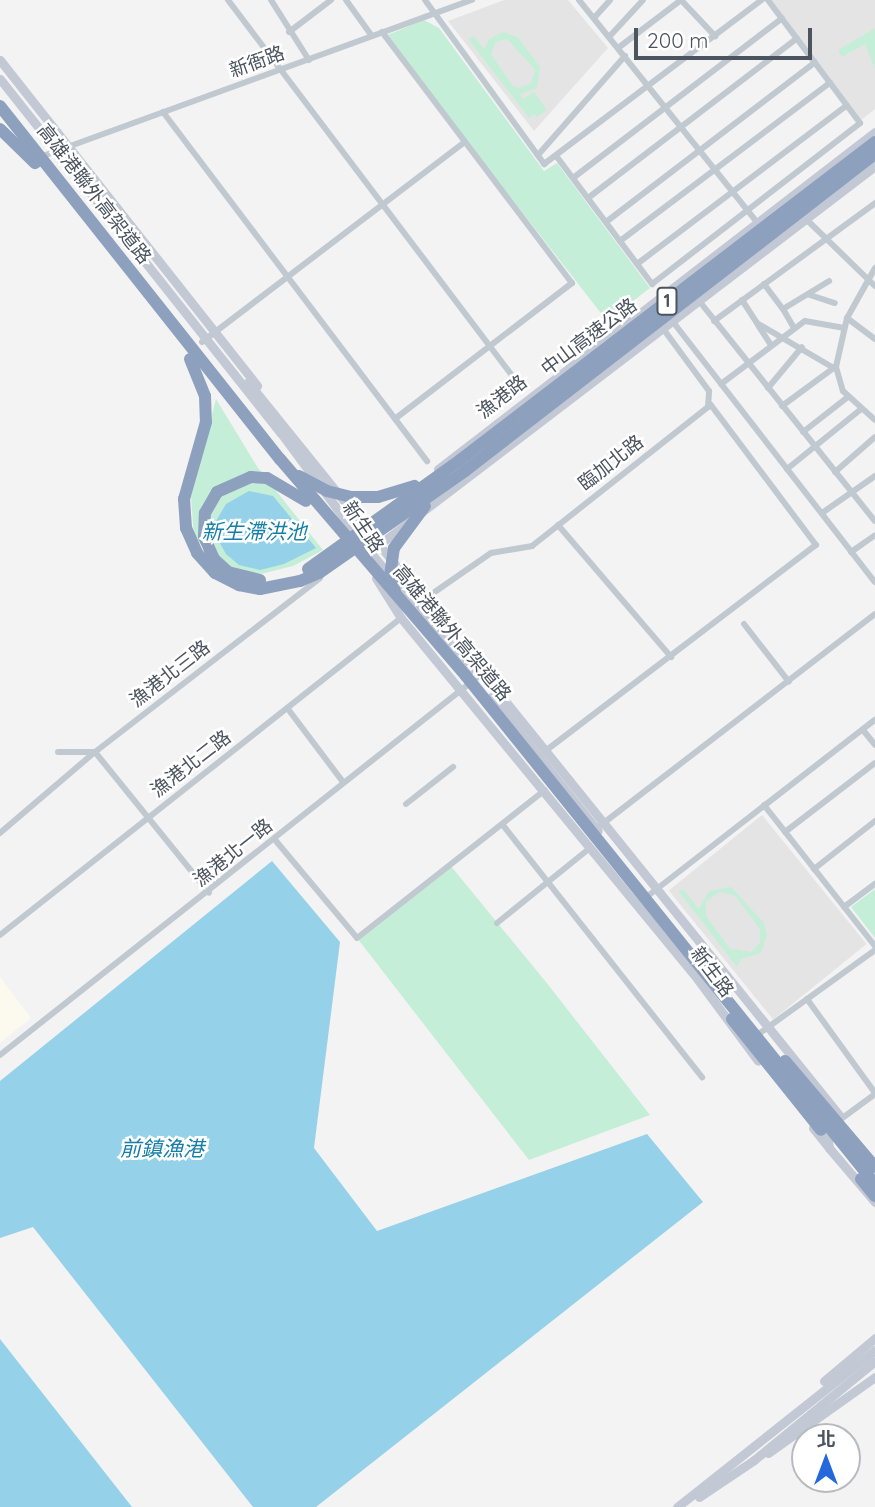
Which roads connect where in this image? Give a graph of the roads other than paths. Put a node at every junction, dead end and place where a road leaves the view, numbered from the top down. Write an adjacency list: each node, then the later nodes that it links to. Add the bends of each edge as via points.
1 (228, 0): 30 (street)
2 (271, 0): 18 (street)
3 (331, 0): 18 (street)
4 (346, 0): 20 (street)
5 (425, 0): 15 (street)
6 (471, 0): 15 (street, 新衙路)
7 (579, 0): 16 (street)
8 (610, 0): 16 (street)
9 (643, 0): 22 (street)
10 (663, 0): 14 (street)
11 (681, 0): 14 (street); 21 (street)
12 (762, 0): 21 (street)
13 (768, 0): 17 (street)
14 (669, 9): 24 (street)
15 (435, 14): 19 (street, 新衙路); 49 (street)
16 (594, 18): 22 (street)
17 (782, 18): 23 (street); 38 (street)
18 (289, 32): 27 (street)
19 (382, 32): 20 (street, 新衙路); 44 (street)
20 (372, 36): 27 (street, 新衙路)
21 (715, 36): 33 (street)
22 (609, 37): 24 (street)
23 (797, 38): 28 (street); 41 (street)
24 (618, 48): 25 (street)
25 (625, 56): 33 (street); 49 (street)
26 (0, 60): 47 (street, 新生路)
27 (309, 60): 30 (street, 新衙路)
28 (815, 62): 32 (street); 46 (street)
29 (0, 71): 47 (street, 新生路)
30 (279, 71): 39 (street, 新衙路); 57 (street)
31 (0, 79): 47 (street, 新生路)
32 (830, 83): 36 (street); 52 (street)
33 (650, 87): 38 (street); 50 (street)
34 (0, 88): 47 (street, 新生路)
35 (0, 97): 47 (highway)
36 (847, 105): 54 (street); 58 (street, via 860,123)
37 (0, 106): 47 (highway, 高雄港聯外高架道路)
38 (666, 107): 41 (street); 53 (street)
39 (163, 112): 47 (street, 新衙路); 67 (street)
40 (0, 118): 47 (highway, 高雄港聯外高架道路)
41 (683, 128): 46 (street); 55 (street)
42 (0, 132): 47 (highway); 47 (street, via 23,156)
43 (875, 132): 60 (street, 漁港路)
44 (465, 142): 57 (street); 90 (street, via 572,284)
45 (875, 142): 109 (highway, 中山高速公路 / 1)
46 (699, 148): 52 (street); 61 (street)
47 (52, 153): 87 (street, 新生路); 92 (highway, 高雄港聯外高架道路); 107 (highway, 高雄港聯外高架道路)
48 (875, 154): 109 (highway, 中山高速公路 / 1)
49 (538, 155): 50 (street, via 544,164)
50 (557, 157): 53 (street)
51 (875, 166): 59 (street)
52 (716, 169): 54 (street); 63 (street)
53 (573, 178): 55 (street)
54 (733, 191): 58 (street); 65 (street)
55 (588, 198): 61 (street)
56 (875, 204): 62 (street)
57 (382, 206): 67 (street); 90 (street)
58 (748, 209): 60 (street); 65 (street, via 652,284)
59 (806, 219): 62 (street); 64 (street)
60 (757, 220): 64 (street); 73 (street, 漁港路)
61 (606, 222): 63 (street)
62 (824, 240): 69 (street); 70 (street)
63 (620, 241): 65 (street)
64 (772, 245): 75 (street)
65 (637, 264)
66 (875, 268): 69 (street)
67 (287, 277): 87 (street); 102 (street)
68 (829, 281): 72 (street)
69 (868, 282): 71 (street); 79 (street)
70 (764, 284): 74 (street); 78 (street)
71 (875, 286)
72 (810, 295): 76 (street); 78 (street)
73 (656, 299): 77 (street, 漁港路); 81 (street)
74 (742, 300): 80 (street); 82 (street)
75 (700, 302): 80 (street); 81 (street)
76 (835, 303)
77 (646, 306): 85 (street); 117 (street, 漁港路)
78 (783, 309): 83 (street)
79 (847, 318): 84 (street); 88 (street)
80 (715, 321): 93 (street)
81 (673, 322): 85 (street); 96 (street)
82 (757, 323): 86 (street); 89 (street)
83 (794, 328): 84 (street, via 810,320); 86 (street)
84 (844, 328): 94 (street)
85 (663, 329): 99 (street, via 709,391); 121 (street)
86 (783, 336): 89 (street); 91 (street)
87 (208, 337): 117 (street, 新生路); 119 (street, 新生路)
88 (875, 339)
89 (771, 345): 93 (street)
90 (490, 347): 95 (street); 102 (street)
91 (802, 347): 94 (street); 97 (street)
92 (190, 359): 109 (highway, via 205,396 206,422 184,499 186,528 208,568 227,581 260,589 319,573); 114 (highway, 高雄港聯外高架道路)
93 (748, 363): 96 (street); 97 (street)
94 (834, 367): 98 (street); 100 (street)
95 (518, 384)
96 (721, 384): 110 (street)
97 (768, 388): 100 (street)
98 (848, 397): 101 (street); 104 (street)
99 (710, 404): 118 (street, 臨加北路); 128 (street, via 816,545)
100 (782, 405): 104 (street)
101 (860, 409): 103 (street); 106 (street)
102 (395, 419): 108 (street)
103 (875, 420)
104 (803, 432): 106 (street)
105 (875, 437): 111 (street)
106 (815, 447): 110 (street); 111 (street)
107 (280, 459): 109 (highway, via 327,491 364,498 403,492); 125 (highway, 高雄港聯外高架道路)
108 (426, 461)
109 (462, 466): 114 (highway, via 313,567 285,578 249,580 228,572 214,559 204,537 205,513 217,492 242,480 267,478); 125 (highway, via 418,512 394,548 390,576)
110 (787, 469): 115 (street)
111 (835, 472): 113 (street)
112 (875, 476): 113 (street)
113 (852, 492): 115 (street); 116 (street)
114 (306, 501): 163 (highway, 高雄港聯外高架道路)
115 (822, 513): 122 (street)
116 (875, 521)
117 (366, 525): 119 (street, 漁港路); 121 (street, 新生路)
118 (558, 525): 124 (street, 臨加北路, via 532,546 491,553); 128 (street)
119 (352, 535): 121 (street, 新生路)
120 (875, 535): 122 (street)
121 (371, 547): 124 (street, 新生路); 125 (street, 新生路); 129 (street, 新生路); 138 (street, 漁港北三路)
122 (851, 552): 123 (street)
123 (874, 578)
124 (424, 599): 129 (street, 新生路)
125 (402, 611): 131 (street, 新生路); 132 (street, 漁港北二路); 163 (highway, 高雄港聯外高架道路, via 466,676)
126 (875, 614): 130 (street)
127 (744, 624): 130 (street)
128 (671, 657): 136 (street)
129 (480, 675): 131 (street, 漁港北一路); 136 (street, 新生路); 141 (street, 新生路)
130 (789, 682): 149 (street)
131 (460, 691): 142 (street, 漁港北一路); 143 (street, 新生路)
132 (288, 709): 142 (street); 146 (street, 漁港北二路)
133 (875, 720): 134 (street)
134 (863, 730): 135 (street); 145 (street)
135 (875, 745)
136 (546, 751): 141 (street, 新生路)
137 (58, 752): 138 (street)
138 (95, 752): 146 (street); 151 (street, 漁港北三路)
139 (875, 763): 150 (street)
140 (453, 767): 144 (street)
141 (562, 776): 143 (street); 149 (street, 新生路)
142 (343, 782): 152 (street, 漁港北一路)
143 (543, 791): 148 (street); 153 (street, 新生路)
144 (406, 804)
145 (764, 805): 150 (street); 157 (street)
146 (146, 818): 158 (street); 161 (street, 漁港北二路)
147 (875, 821): 154 (street)
148 (502, 824): 152 (street, via 357,938); 155 (street)
149 (601, 825): 157 (street, 新生路)
150 (785, 832): 154 (street)
151 (0, 833)
152 (276, 841): 158 (street, 漁港北一路)
153 (590, 848): 155 (street); 169 (street, 新生路)
154 (814, 869): 159 (street)
155 (548, 882): 160 (street); 167 (street)
156 (875, 884): 159 (street)
157 (653, 891): 165 (street, 新生路)
158 (209, 893): 166 (street, 漁港北一路)
159 (844, 907): 162 (street)
160 (497, 923)
161 (0, 934)
162 (875, 948): 164 (street)
163 (709, 983): 171 (highway, via 805,1082); 173 (highway, 高雄港聯外高架道路); 174 (highway, 高雄港聯外高架道路); 175 (highway, via 748,1042)
164 (807, 999): 165 (street); 168 (street)
165 (764, 1030): 169 (street, 新生路); 169 (street, 新生路)
166 (0, 1055)
167 (702, 1077)
168 (875, 1094): 169 (street)
169 (830, 1126): 170 (street, 新生路); 172 (street, 新生路); 176 (street, 新生路, via 830,1148)
170 (875, 1160)
171 (875, 1167)
172 (875, 1175)
173 (875, 1184)
174 (875, 1190)
175 (875, 1196)
176 (875, 1202)
177 (875, 1338): 181 (street)
178 (875, 1350): 181 (street)
179 (875, 1361): 182 (street)
180 (875, 1377): 182 (street, via 784,1445)
181 (804, 1403): 183 (street)
182 (754, 1460): 184 (street)
183 (677, 1507)
184 (686, 1507)

